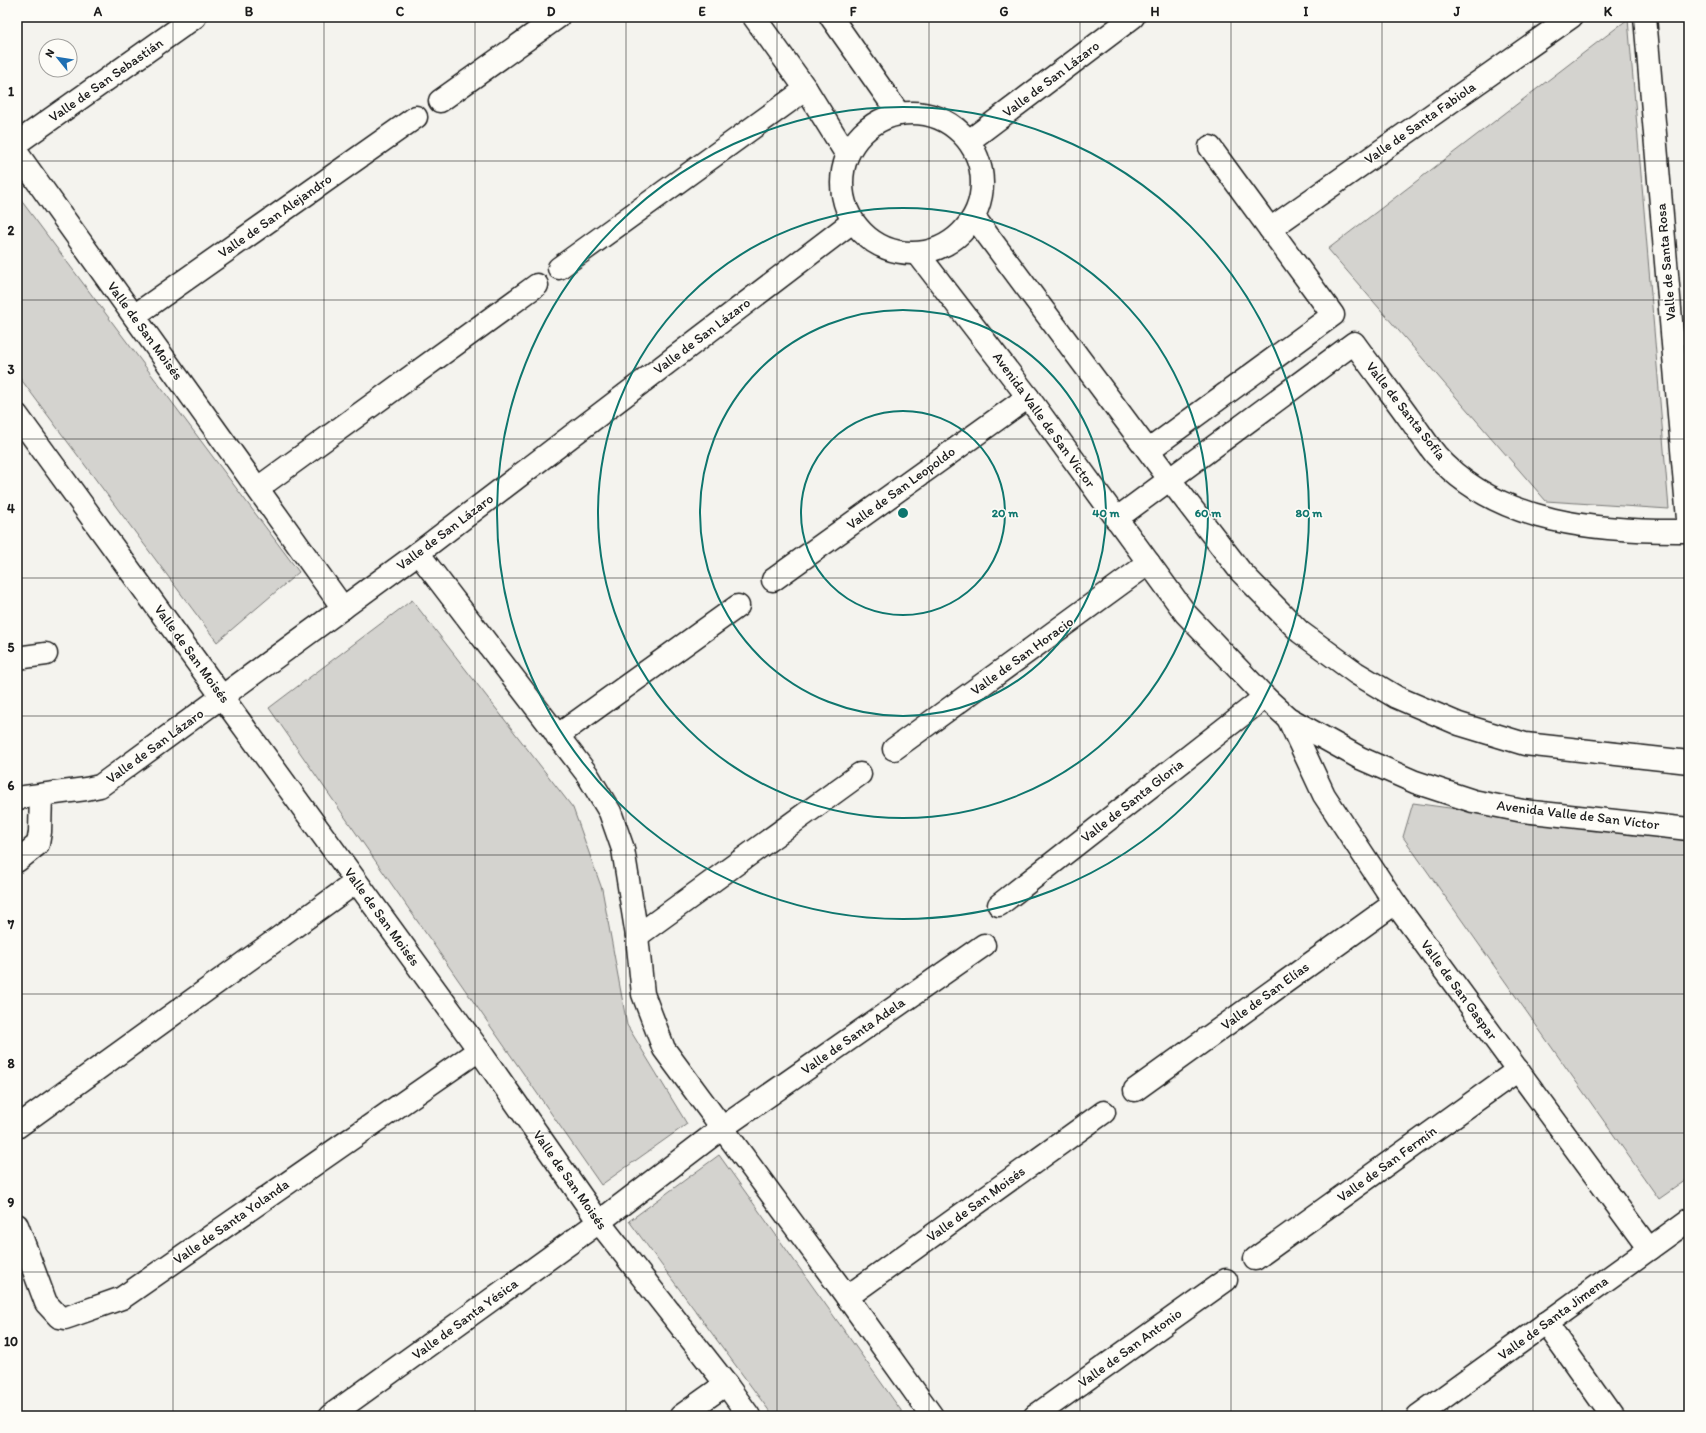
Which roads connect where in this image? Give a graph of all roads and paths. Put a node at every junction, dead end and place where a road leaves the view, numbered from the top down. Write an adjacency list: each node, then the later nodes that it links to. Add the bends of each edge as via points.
1 (195, 17): 13 (street, Valle de San Sebastián)
2 (558, 17): 9 (street)
3 (754, 17): 8 (street)
4 (831, 17): 10 (street)
5 (1133, 17): 12 (street, Valle de San Lázaro)
6 (1571, 17): 19 (street, Valle de Santa Fabiola)
7 (1645, 17): 30 (street, Valle de Santa Rosa)
8 (806, 89): 16 (street); 21 (street)
9 (440, 101)
10 (899, 114): 12 (street, via 924,113 949,123); 16 (street, via 871,126)
11 (416, 117): 23 (street, Valle de San Alejandro)
12 (969, 141): 17 (street, via 981,167 982,196)
13 (17, 144)
14 (1210, 147): 19 (street)
15 (17, 152): 23 (street, Valle de San Moisés)
16 (847, 155): 18 (street, via 842,188)
17 (974, 217): 20 (street, via 949,243); 26 (street)
18 (852, 222): 20 (street, via 878,246 904,254); 31 (street, Valle de San Lázaro)
19 (1270, 229): 26 (street, via 1333,315)
20 (918, 254): 24 (street, Avenida Valle de San Víctor)
21 (560, 268)
22 (537, 285): 28 (street)
23 (134, 316): 28 (street, Valle de San Moisés)
24 (1028, 397): 29 (street, Avenida Valle de San Víctor); 33 (street, Valle de San Leopoldo)
25 (17, 415): 38 (street, Valle de San Moisés)
26 (1149, 450): 27 (street)
27 (1170, 480): 29 (street); 30 (street, Valle de Santa Sofía, via 1354,343 1437,455 1470,485 1506,504 1586,527 1639,532); 43 (street, via 1241,572 1300,632 1356,673 1396,697 1459,724 1525,744)
28 (258, 488): 35 (street, Valle de San Moisés)
29 (1116, 519): 32 (street, Avenida Valle de San Víctor)
30 (1689, 531)
31 (418, 553): 35 (street, Valle de San Lázaro); 41 (street)
32 (1149, 563): 39 (street, Avenida Valle de San Víctor, via 1186,614); 42 (street, Valle de San Horacio)
33 (773, 580)
34 (738, 606): 41 (street)
35 (344, 608): 38 (street, Valle de San Lázaro)
36 (46, 654): 37 (street)
37 (17, 658)
38 (223, 697): 45 (street, Valle de San Lázaro, via 100,786); 49 (street, Valle de San Moisés)
39 (1265, 697): 40 (street, Avenida Valle de San Víctor); 51 (street, Valle de Santa Gloria)
40 (1288, 718): 47 (street, Avenida Valle de San Víctor, via 1360,758 1415,782 1473,801 1523,811); 50 (street, Valle de San Gaspar, via 1324,795)
41 (558, 736): 52 (street, via 587,774 610,812 623,849)
42 (894, 749)
43 (1689, 762)
44 (860, 774): 52 (street)
45 (41, 795): 46 (street, Valle de San Lázaro); 48 (street, via 38,844)
46 (17, 798)
47 (1689, 829)
48 (17, 862)
49 (356, 882): 54 (street, Valle de San Moisés); 58 (street)
50 (1395, 903): 55 (street, Valle de San Gaspar); 56 (street, Valle de San Elías)
51 (999, 906)
52 (637, 936): 59 (street, via 643,994 664,1049)
53 (984, 945): 59 (street, Valle de Santa Adela)
54 (479, 1050): 61 (street, Valle de San Moisés); 62 (street, Valle de Santa Yolanda, via 122,1298 65,1318 59,1317 46,1304)
55 (1518, 1070): 63 (street, Valle de San Gaspar); 64 (street, Valle de San Fermín)
56 (1135, 1090)
57 (1104, 1112): 66 (street, Valle de San Moisés)
58 (17, 1127)
59 (722, 1128): 61 (street, Valle de Santa Adela); 66 (street)
60 (1689, 1220): 63 (street, Valle de Santa Jimena)
61 (599, 1222): 68 (street, Valle de San Moisés); 69 (street, Valle de Santa Yésica)
62 (17, 1225)
63 (1649, 1249): 67 (street, Valle de Santa Jimena)
64 (1255, 1259)
65 (1226, 1280): 73 (street, Valle de San Antonio)
66 (847, 1297): 72 (street)
67 (1546, 1323): 74 (street, Valle de Santa Jimena); 75 (street)
68 (726, 1384): 70 (street); 71 (street, Valle de San Moisés)
69 (330, 1416)
70 (681, 1416)
71 (750, 1416)
72 (932, 1416)
73 (1035, 1416)
74 (1418, 1416)
75 (1612, 1416)

